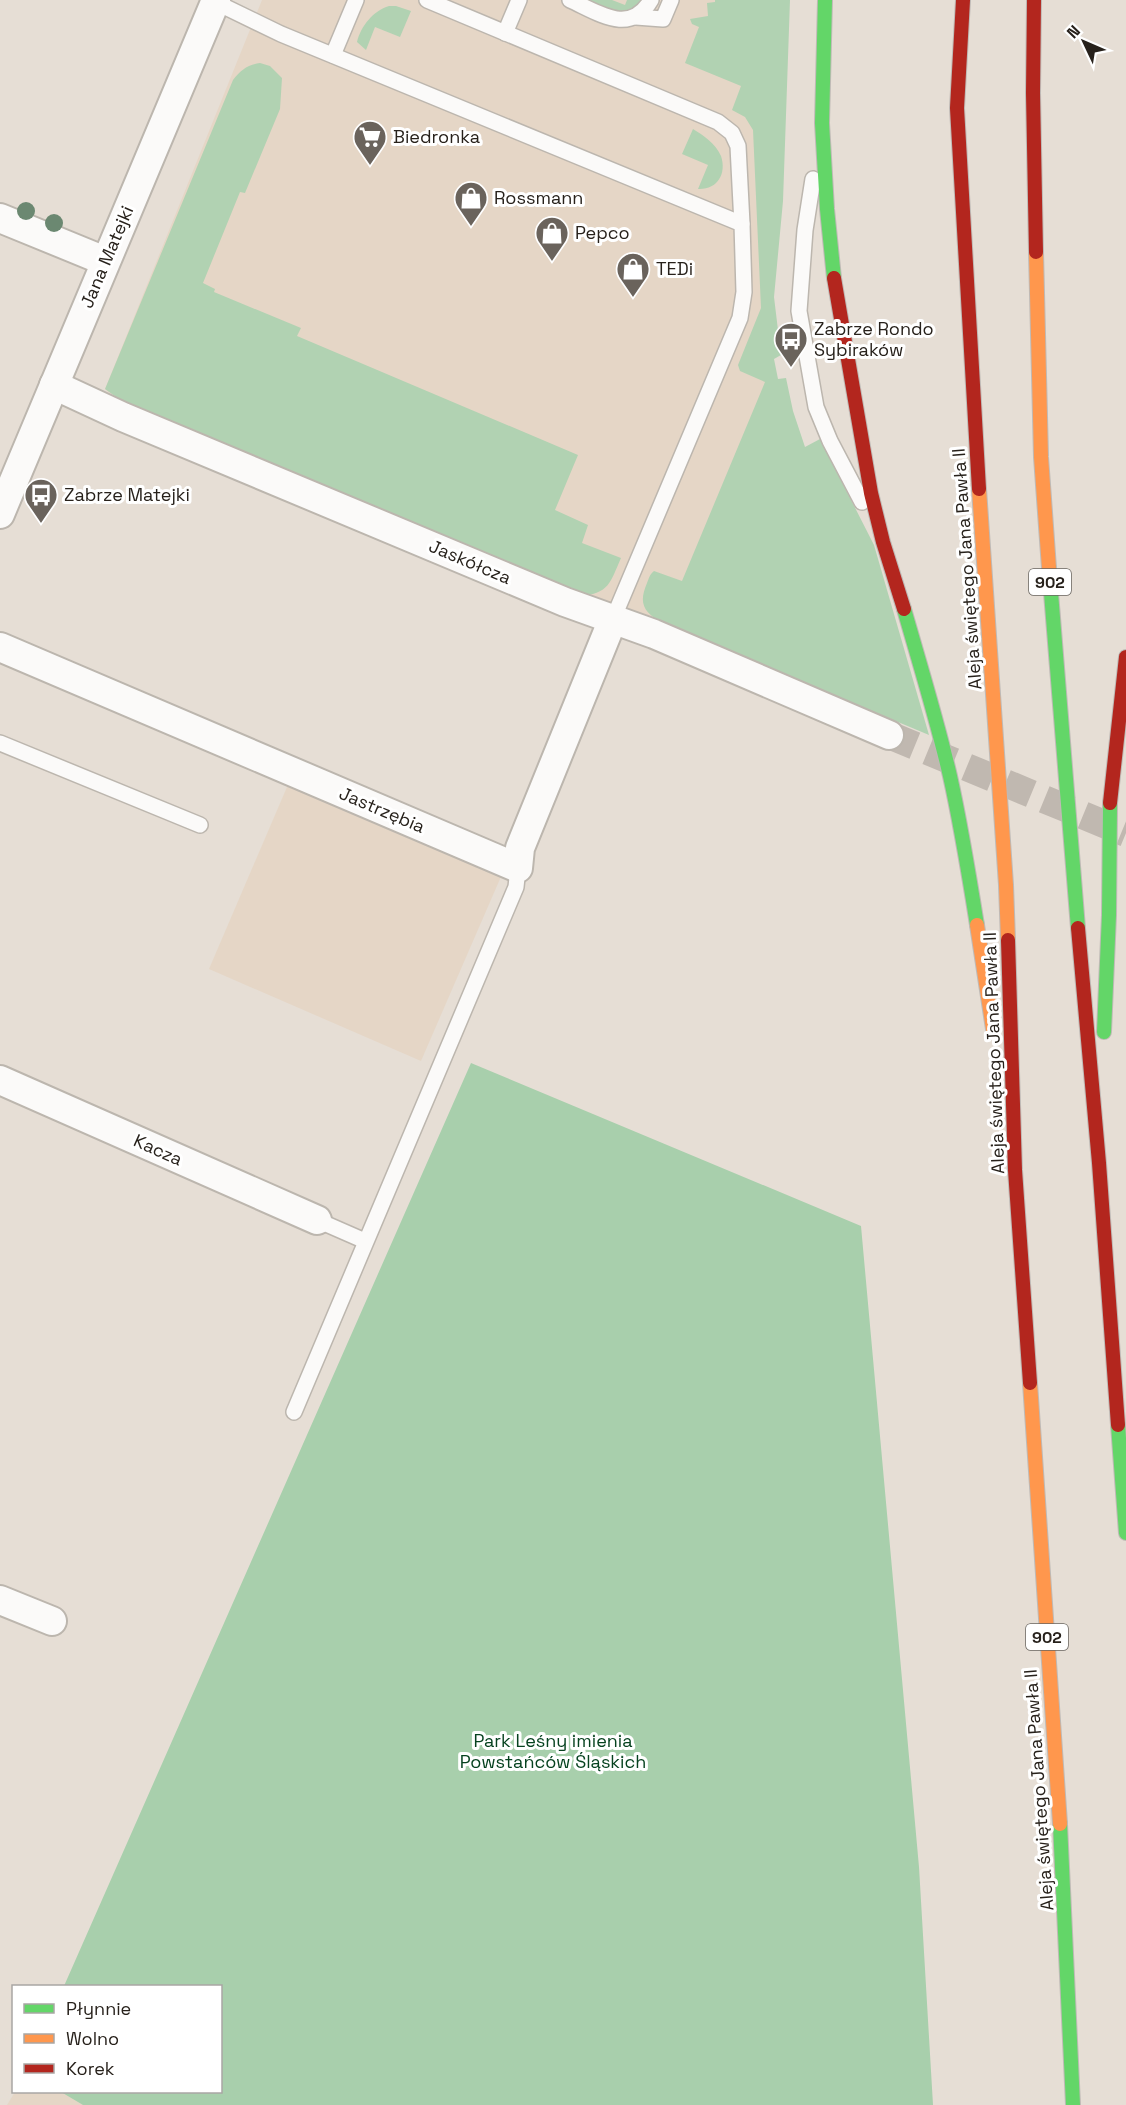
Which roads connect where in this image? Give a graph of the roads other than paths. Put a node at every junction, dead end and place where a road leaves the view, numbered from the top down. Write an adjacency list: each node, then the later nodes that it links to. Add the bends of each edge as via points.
1 (356, 0): 13 (lane)
2 (427, 0): 12 (lane)
3 (519, 0): 12 (lane)
4 (570, 0): 11 (lane, via 614,19)
5 (651, 0): 11 (lane)
6 (671, 0): 11 (lane, via 663,19)
7 (825, 0): 14 (main road)
8 (963, 0): 30 (main road, Aleja świętego Jana Pawła II / 902, via 957,108 1006,885)
9 (1034, 0): 29 (main road, 902, via 1041,457 1070,844)
10 (215, 1): 13 (lane); 17 (street, Jana Matejki)
11 (636, 17)
12 (505, 33): 16 (lane, via 718,122 732,134 738,146)
13 (333, 55): 16 (lane)
14 (822, 123): 20 (main road, via 835,289); 20 (lane, via 805,230 799,310 816,407)
15 (0, 218): 17 (street)
16 (742, 224): 21 (lane, via 744,292 740,318)
17 (105, 261): 18 (street, Jana Matejki)
18 (54, 385): 19 (street, Jana Matejki); 21 (street, Jaskółcza, via 189,445)
19 (0, 514)
20 (883, 542): 30 (main road, via 950,776)
21 (613, 619): 24 (street, Jaskółcza); 27 (street, via 520,848)
22 (0, 647): 27 (street, Jastrzębia)
23 (1126, 657): 29 (main road, via 1109,812)
24 (889, 735)
25 (0, 743): 26 (lane)
26 (200, 825)
27 (518, 868): 32 (lane, via 516,887)
28 (0, 1080): 31 (street, Kacza)
29 (1100, 1162): 34 (main road, 902)
30 (1015, 1170): 37 (main road, Aleja świętego Jana Pawła II / 902, via 1062,1857)
31 (317, 1220): 32 (lane)
32 (365, 1241): 33 (lane)
33 (294, 1412)
34 (1126, 1533)
35 (0, 1600): 36 (street)
36 (52, 1621)
37 (1073, 2105)

